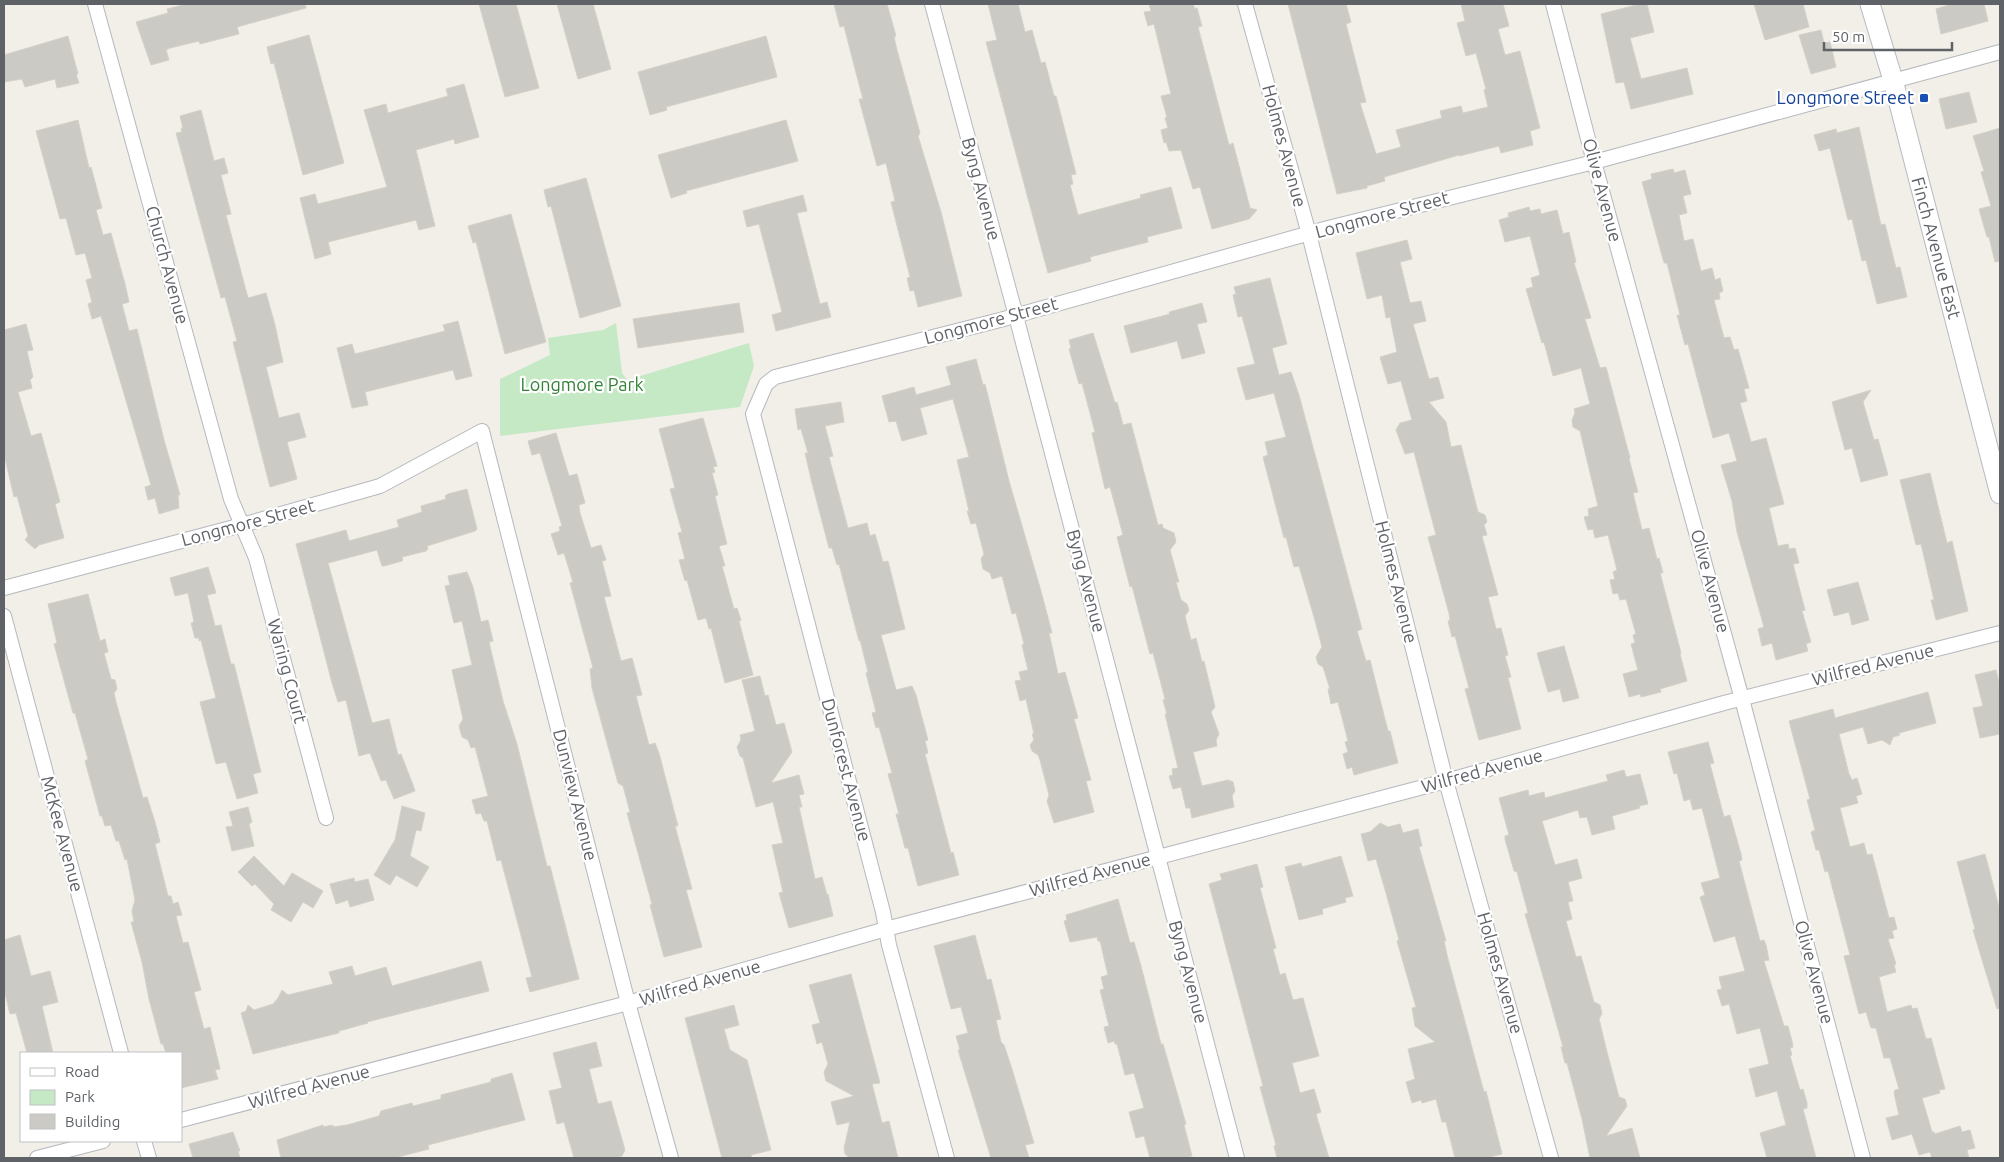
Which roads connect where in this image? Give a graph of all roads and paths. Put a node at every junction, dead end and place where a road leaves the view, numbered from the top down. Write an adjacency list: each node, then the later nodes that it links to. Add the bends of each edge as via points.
1 (96, 4): 14 (street, Church Avenue, via 231,498)
2 (932, 4): 10 (street, Byng Avenue)
3 (1245, 4): 9 (street, Holmes Avenue)
4 (1553, 4): 8 (street, Olive Avenue)
5 (1870, 4): 7 (main road, Finch Avenue East)
6 (2000, 52): 7 (street, Longmore Street)
7 (1893, 80): 8 (street, Longmore Street); 13 (main road, Finch Avenue East)
8 (1594, 162): 9 (street, Longmore Street); 18 (street, Olive Avenue)
9 (1309, 234): 10 (street, Longmore Street); 19 (street, Holmes Avenue)
10 (1016, 316): 11 (street, Longmore Street, via 775,377); 21 (street, Byng Avenue)
11 (766, 384): 22 (street, Dunforest Avenue, via 753,414)
12 (482, 431): 14 (street, Longmore Street, via 380,486); 23 (street, Dunview Avenue)
13 (2000, 494)
14 (242, 525): 15 (street, Longmore Street); 20 (street, Waring Court, via 256,558)
15 (4, 588)
16 (4, 616): 24 (street, McKee Avenue)
17 (2000, 633): 18 (street, Wilfred Avenue)
18 (1742, 699): 19 (street, Wilfred Avenue); 34 (street, Olive Avenue)
19 (1446, 781): 21 (street, Wilfred Avenue); 33 (street, Holmes Avenue)
20 (326, 818)
21 (1158, 858): 22 (street, Wilfred Avenue); 32 (street, Byng Avenue)
22 (886, 929): 23 (street, Wilfred Avenue); 31 (street, Dunforest Avenue)
23 (628, 1003): 25 (street, Wilfred Avenue); 30 (street, Dunview Avenue)
24 (121, 1052)
25 (182, 1120)
26 (100, 1142): 28 (street)
27 (144, 1142): 29 (street)
28 (37, 1158)
29 (148, 1158)
30 (671, 1158)
31 (947, 1158)
32 (1237, 1158)
33 (1551, 1158)
34 (1863, 1158)

